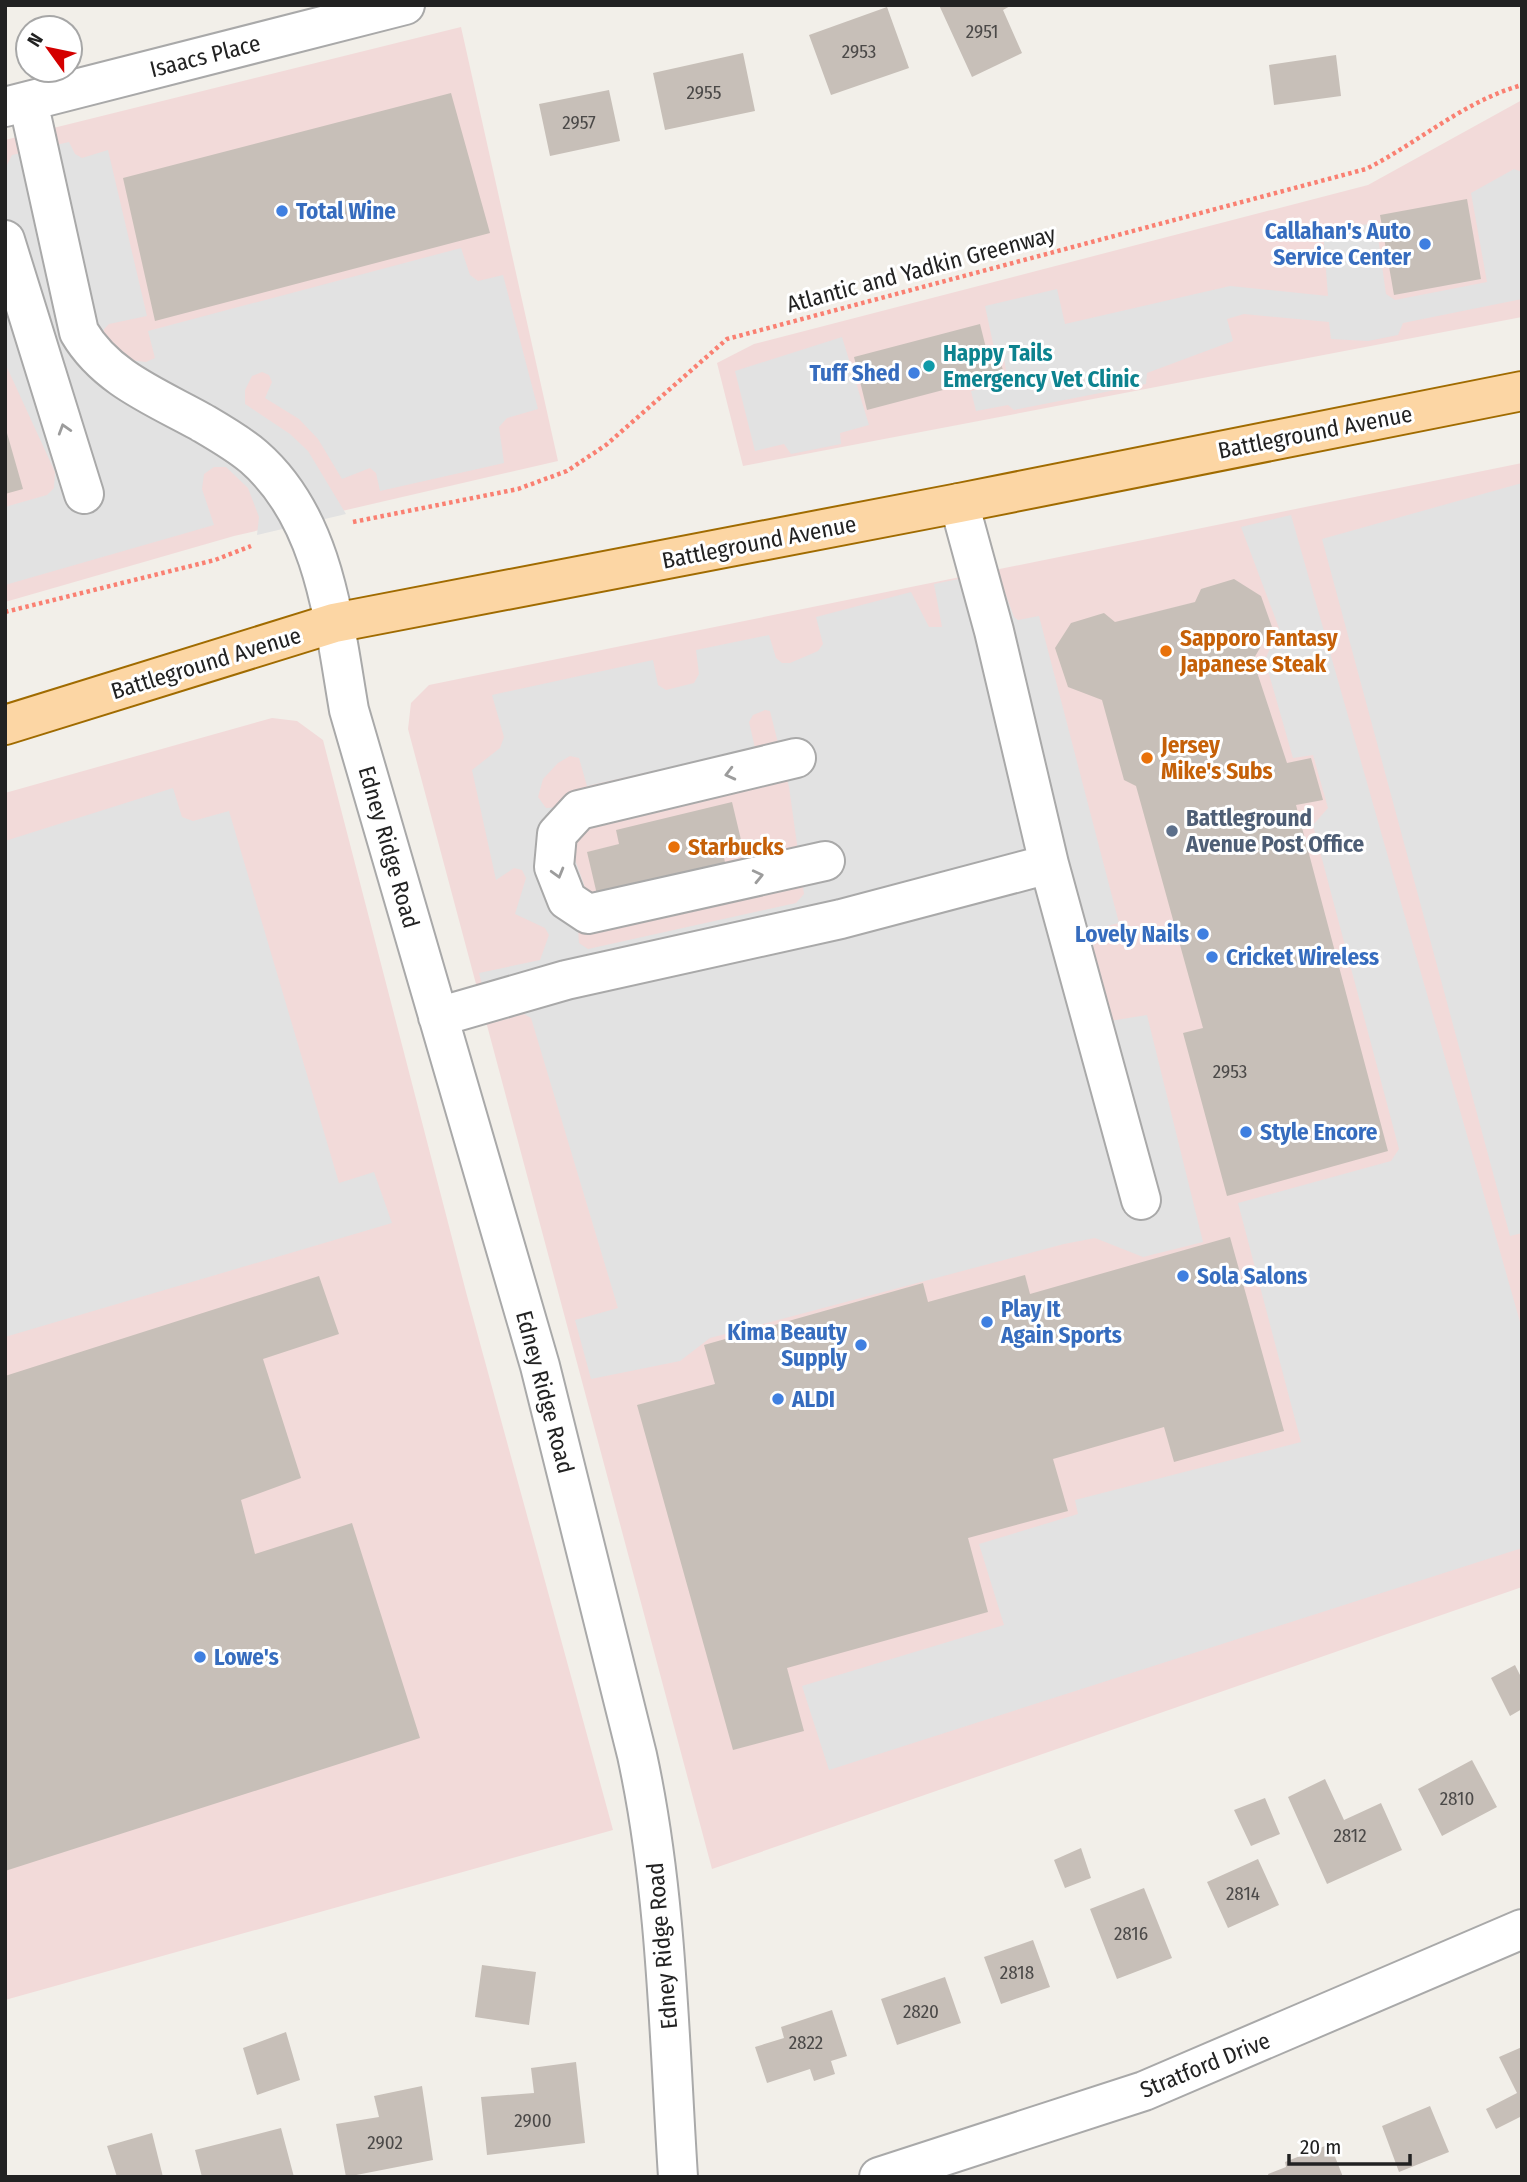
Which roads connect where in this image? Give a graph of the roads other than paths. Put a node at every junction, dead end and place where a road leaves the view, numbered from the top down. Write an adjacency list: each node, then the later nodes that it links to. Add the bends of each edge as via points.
1 (405, 5): 2 (street, Isaacs Place)
2 (17, 104): 7 (street, Edney Ridge Road, via 79,332 92,353 114,372 254,457 287,495 310,533)
3 (5, 240): 5 (street, one-way to 3)
4 (1522, 391): 6 (main road, Battleground Avenue)
5 (84, 494)
6 (959, 503): 7 (main road, Battleground Avenue); 11 (street)
7 (334, 623): 8 (main road, Battleground Avenue); 12 (street, Edney Ridge Road, via 349,710)
8 (5, 725)
9 (796, 758): 10 (street, one-way to 10, via 579,810 556,834 554,867 567,900 589,914)
10 (824, 861)
11 (1049, 864): 12 (street, via 841,919 566,980); 13 (street)
12 (438, 1017): 15 (street, Edney Ridge Road, via 540,1367 646,1799 659,1893)
13 (1141, 1200)
14 (1522, 1929): 16 (street, Stratford Drive, via 1144,2091)
15 (678, 2177)
16 (879, 2177)

